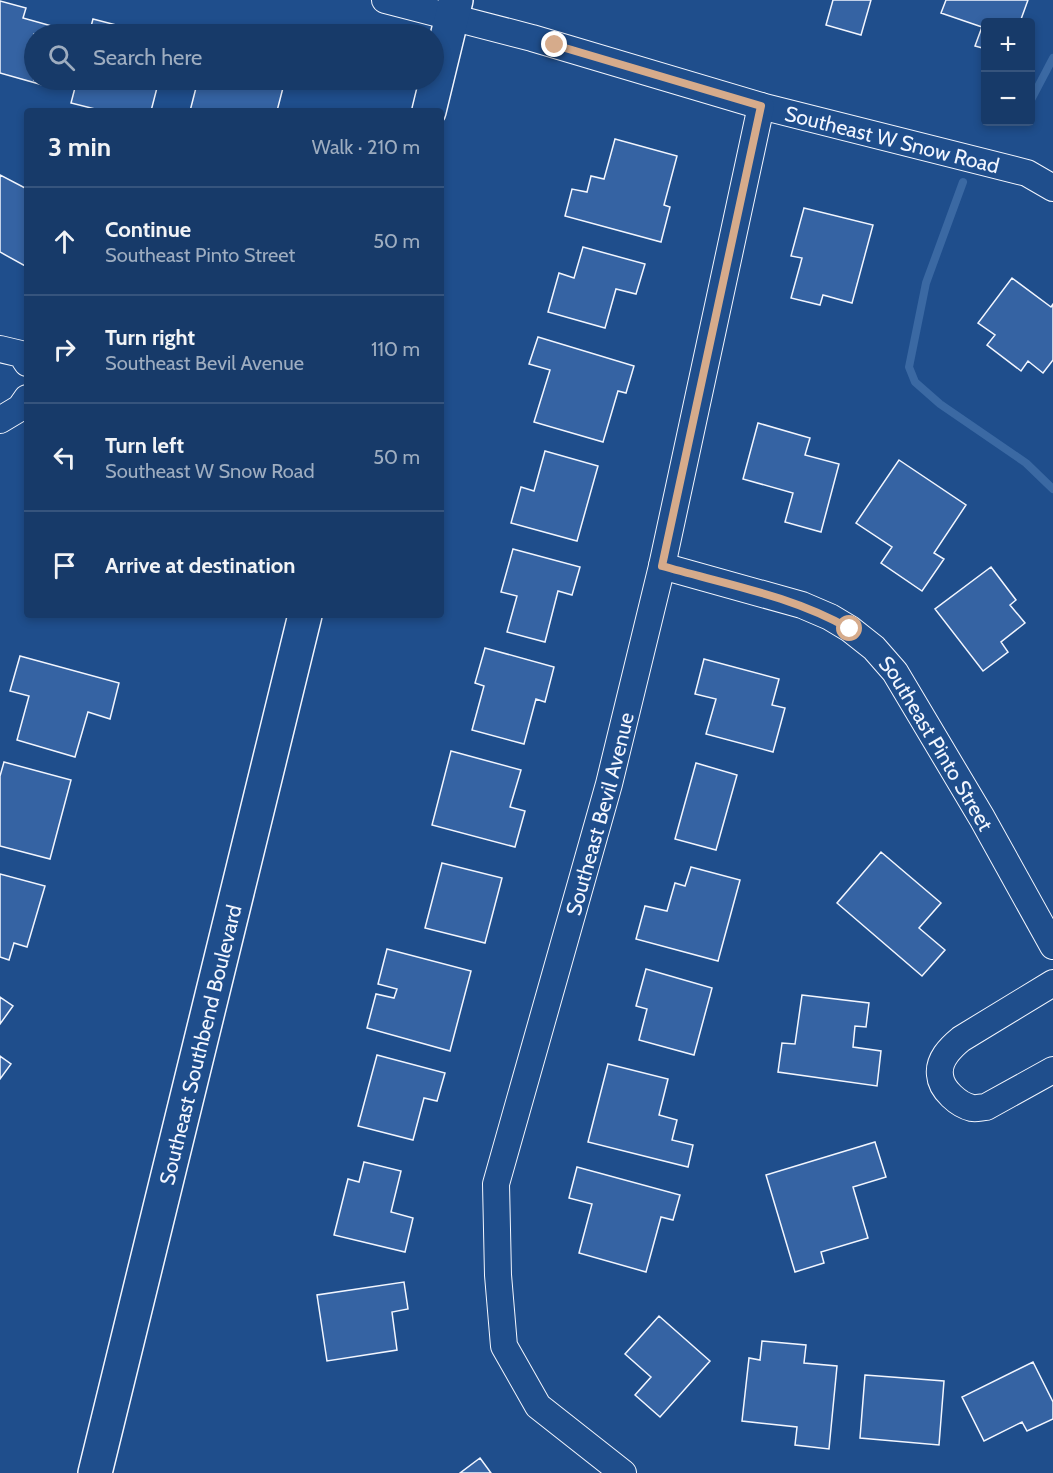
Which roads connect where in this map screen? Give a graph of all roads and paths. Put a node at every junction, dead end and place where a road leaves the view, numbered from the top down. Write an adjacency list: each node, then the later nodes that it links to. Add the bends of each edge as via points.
1 (385, 0): 2 (street, Southeast W Snow Road)
2 (454, 9): 3 (street); 5 (street, Southeast W Snow Road, via 532,38)
3 (444, 50)
4 (434, 90): 6 (street)
5 (761, 106): 7 (street, Southeast W Snow Road, via 1027,173); 12 (street, Southeast Bevil Avenue)
6 (430, 108)
7 (1053, 188)
8 (0, 349): 9 (street, via 21,354)
9 (24, 358)
10 (24, 403): 11 (street)
11 (0, 420)
12 (662, 566): 14 (street, Southeast Pinto Street, via 802,605 830,617 874,648 895,672); 18 (street, Southeast Bevil Avenue, via 609,784 496,1184 504,1346 538,1406)
13 (304, 618): 17 (street, Southeast Southbend Boulevard)
14 (1053, 946)
15 (1053, 983): 16 (street, via 950,1048 940,1076 954,1098 975,1108 986,1107)
16 (1053, 1070)
17 (95, 1473)
18 (623, 1473)

